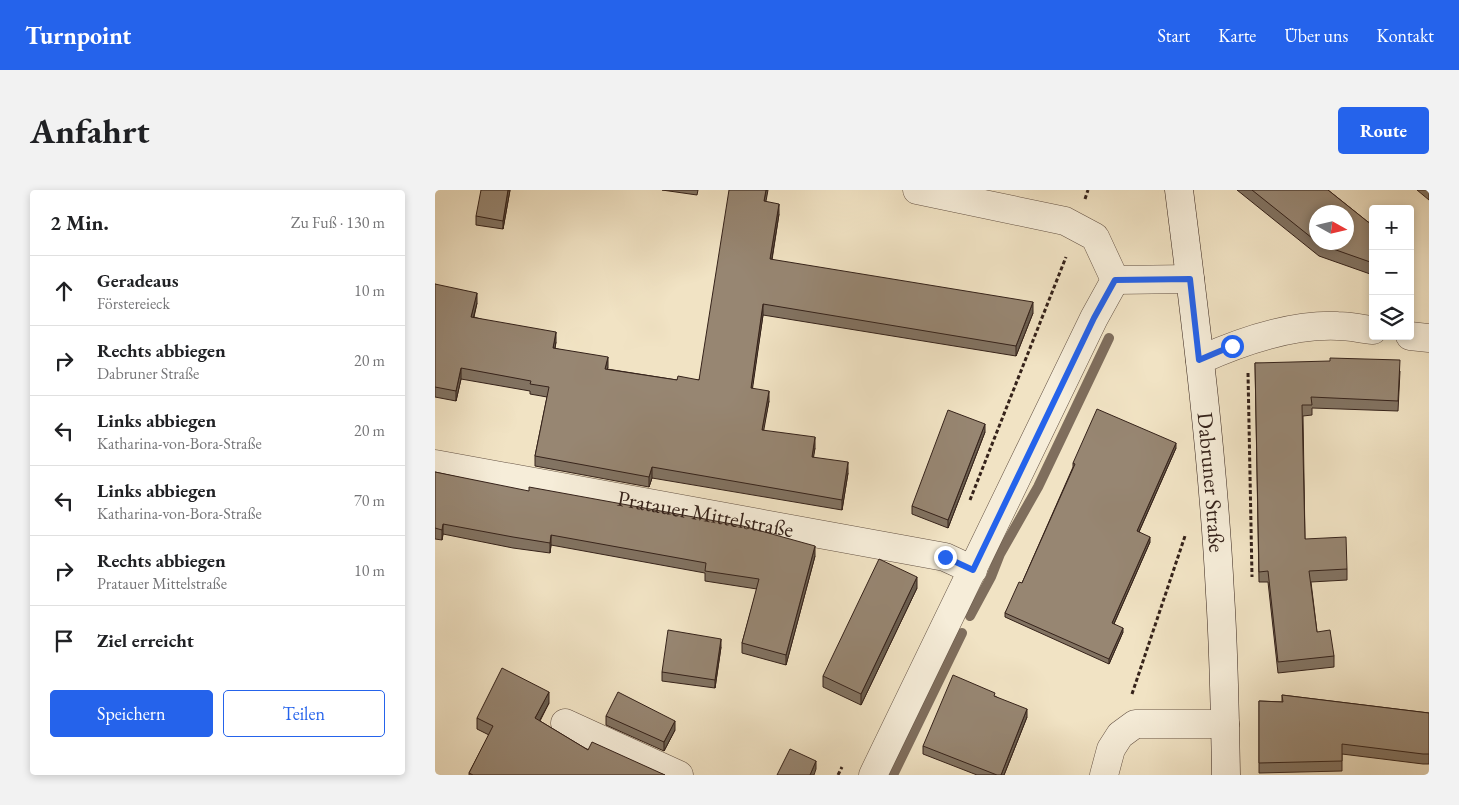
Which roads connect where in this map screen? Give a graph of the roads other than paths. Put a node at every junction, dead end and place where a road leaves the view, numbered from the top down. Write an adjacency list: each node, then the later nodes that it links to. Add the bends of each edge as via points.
1 (917, 190): 4 (street, via 1065,221 1095,237)
2 (1179, 190): 3 (street, Dabruner Straße)
3 (1190, 279): 4 (street); 8 (street, Dabruner Straße)
4 (1115, 280): 10 (street)
5 (1369, 330): 8 (street, via 1307,327 1243,342)
6 (1414, 336): 7 (street)
7 (1429, 338)
8 (1199, 360): 12 (street, Dabruner Straße, via 1220,593)
9 (435, 464): 10 (street, Pratauer Mittelstraße, via 945,557)
10 (973, 570): 14 (street)
11 (565, 723): 13 (street)
12 (1225, 724): 15 (street, via 1135,724 1120,735 1111,749); 16 (street, Dabruner Straße)
13 (679, 775)
14 (873, 775)
15 (1104, 775)
16 (1226, 775)

